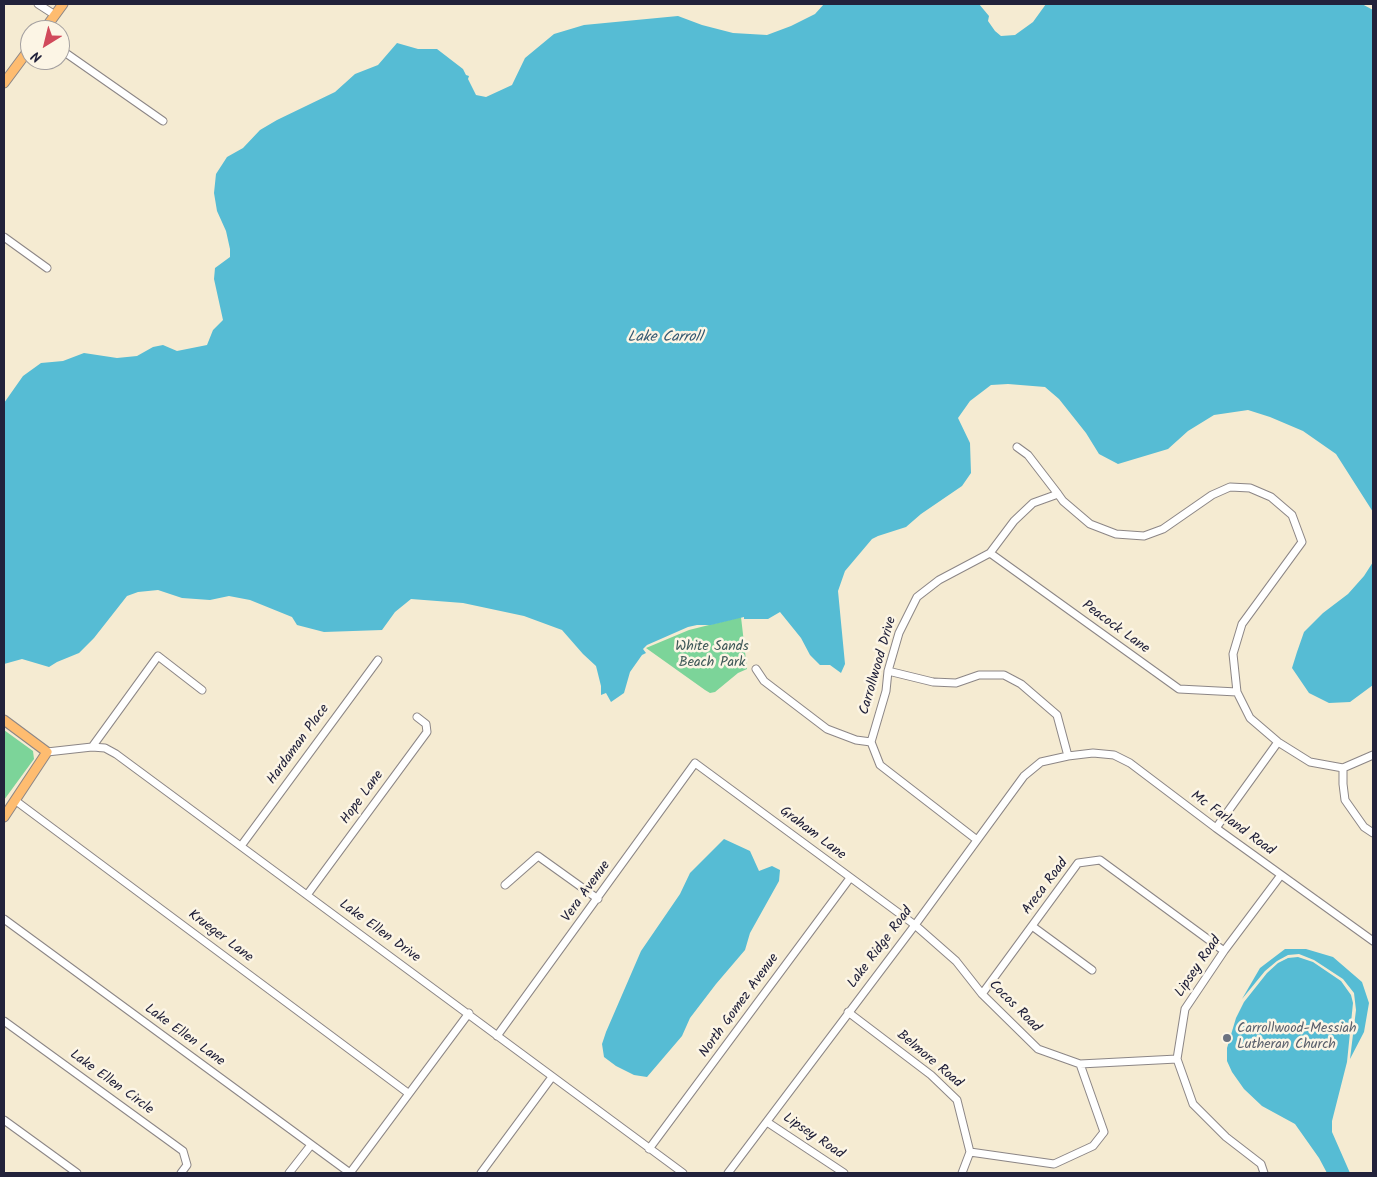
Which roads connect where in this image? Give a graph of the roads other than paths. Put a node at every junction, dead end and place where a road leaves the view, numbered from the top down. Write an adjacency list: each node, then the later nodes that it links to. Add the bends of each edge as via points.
1 (38, 4): 3 (street)
2 (63, 4): 3 (main road)
3 (55, 16): 4 (main road)
4 (52, 20)
5 (70, 56): 8 (street)
6 (20, 61): 7 (main road)
7 (4, 83)
8 (163, 121)
9 (4, 237): 10 (street)
10 (46, 268)
11 (1018, 448): 12 (street, via 1028,455)
12 (1058, 494): 13 (street, Carrollwood Drive, via 1033,503 1014,520); 18 (street, via 1090,524 1116,534 1144,536 1163,529 1212,495 1230,487 1250,488 1271,496 1292,515 1302,542 1242,624 1233,654)
13 (990, 552): 16 (street, Carrollwood Drive, via 939,580 916,597 899,633); 18 (street, Peacock Lane, via 1179,689)
14 (378, 660): 34 (street, Hardaman Place)
15 (756, 669): 21 (street, via 764,681 827,730)
16 (888, 671): 21 (street, Carrollwood Drive, via 886,691); 26 (street, via 933,682 956,683 979,675 1004,675 1021,684 1056,716)
17 (202, 690): 23 (street, via 158,656)
18 (1237, 692): 22 (street, via 1250,718)
19 (417, 717): 38 (street, Hope Lane, via 426,724 427,732)
20 (4, 720): 24 (main road)
21 (871, 742): 33 (street, via 880,765)
22 (1278, 742): 28 (street, via 1310,762); 31 (street)
23 (92, 747): 24 (street, Lake Ellen Drive); 34 (street, Lake Ellen Drive, via 105,748 116,754)
24 (47, 752): 29 (main road)
25 (1373, 754): 28 (street)
26 (1068, 756): 31 (street, Mc Farland Road, via 1114,755 1130,763); 33 (street, Lake Ridge Road, via 1041,762 1024,776)
27 (694, 763): 36 (street, Graham Lane); 39 (street, Vera Avenue)
28 (1343, 768): 32 (street, via 1345,800 1364,827)
29 (16, 801): 30 (main road); 54 (street, Krueger Lane)
30 (4, 817)
31 (1216, 828): 35 (street, Mc Farland Road)
32 (1373, 833)
33 (976, 840): 41 (street, Lake Ridge Road)
34 (241, 846): 38 (street, Lake Ellen Drive)
35 (1280, 875): 43 (street, Mc Farland Road); 44 (street, Lipsey Road)
36 (850, 878): 41 (street, Graham Lane); 58 (street, North Gomez Avenue)
37 (505, 885): 39 (street, via 538,856)
38 (307, 895): 48 (street, Lake Ellen Drive)
39 (598, 899): 50 (street, Vera Avenue)
40 (4, 919): 57 (street, Lake Ellen Lane)
41 (915, 925): 46 (street, Cocos Road, via 956,961); 47 (street, Lake Ridge Road)
42 (1032, 926): 44 (street, Areca Road, via 1078,863 1100,860); 45 (street); 46 (street, Areca Road)
43 (1373, 941)
44 (1224, 951): 51 (street, Lipsey Road, via 1185,1009)
45 (1092, 970)
46 (982, 994): 52 (street, Cocos Road, via 1038,1049)
47 (848, 1012): 56 (street, Lake Ridge Road); 59 (street, Belmore Road, via 931,1075 958,1100)
48 (469, 1014): 50 (street, Lake Ellen Drive); 54 (street)
49 (4, 1021): 61 (street, Lake Ellen Circle, via 183,1151 187,1165)
50 (497, 1036): 53 (street, Lake Ellen Drive)
51 (1177, 1059): 52 (street, Cocos Road); 69 (street, Lipsey Road, via 1193,1104 1226,1137 1261,1164)
52 (1080, 1064): 59 (street, via 1104,1132 1093,1146 1054,1164)
53 (552, 1077): 58 (street, Lake Ellen Drive); 64 (street)
54 (408, 1093): 63 (street)
55 (4, 1120): 60 (street)
56 (767, 1122): 66 (street, Lake Ridge Road); 67 (street, Lipsey Road)
57 (311, 1145): 62 (street); 63 (street, Lake Ellen Lane)
58 (649, 1149): 65 (street, Lake Ellen Drive)
59 (970, 1152): 68 (street)
60 (77, 1173)
61 (181, 1173)
62 (289, 1173)
63 (350, 1173)
64 (481, 1173)
65 (683, 1173)
66 (728, 1173)
67 (844, 1173)
68 (962, 1173)
69 (1264, 1173)

